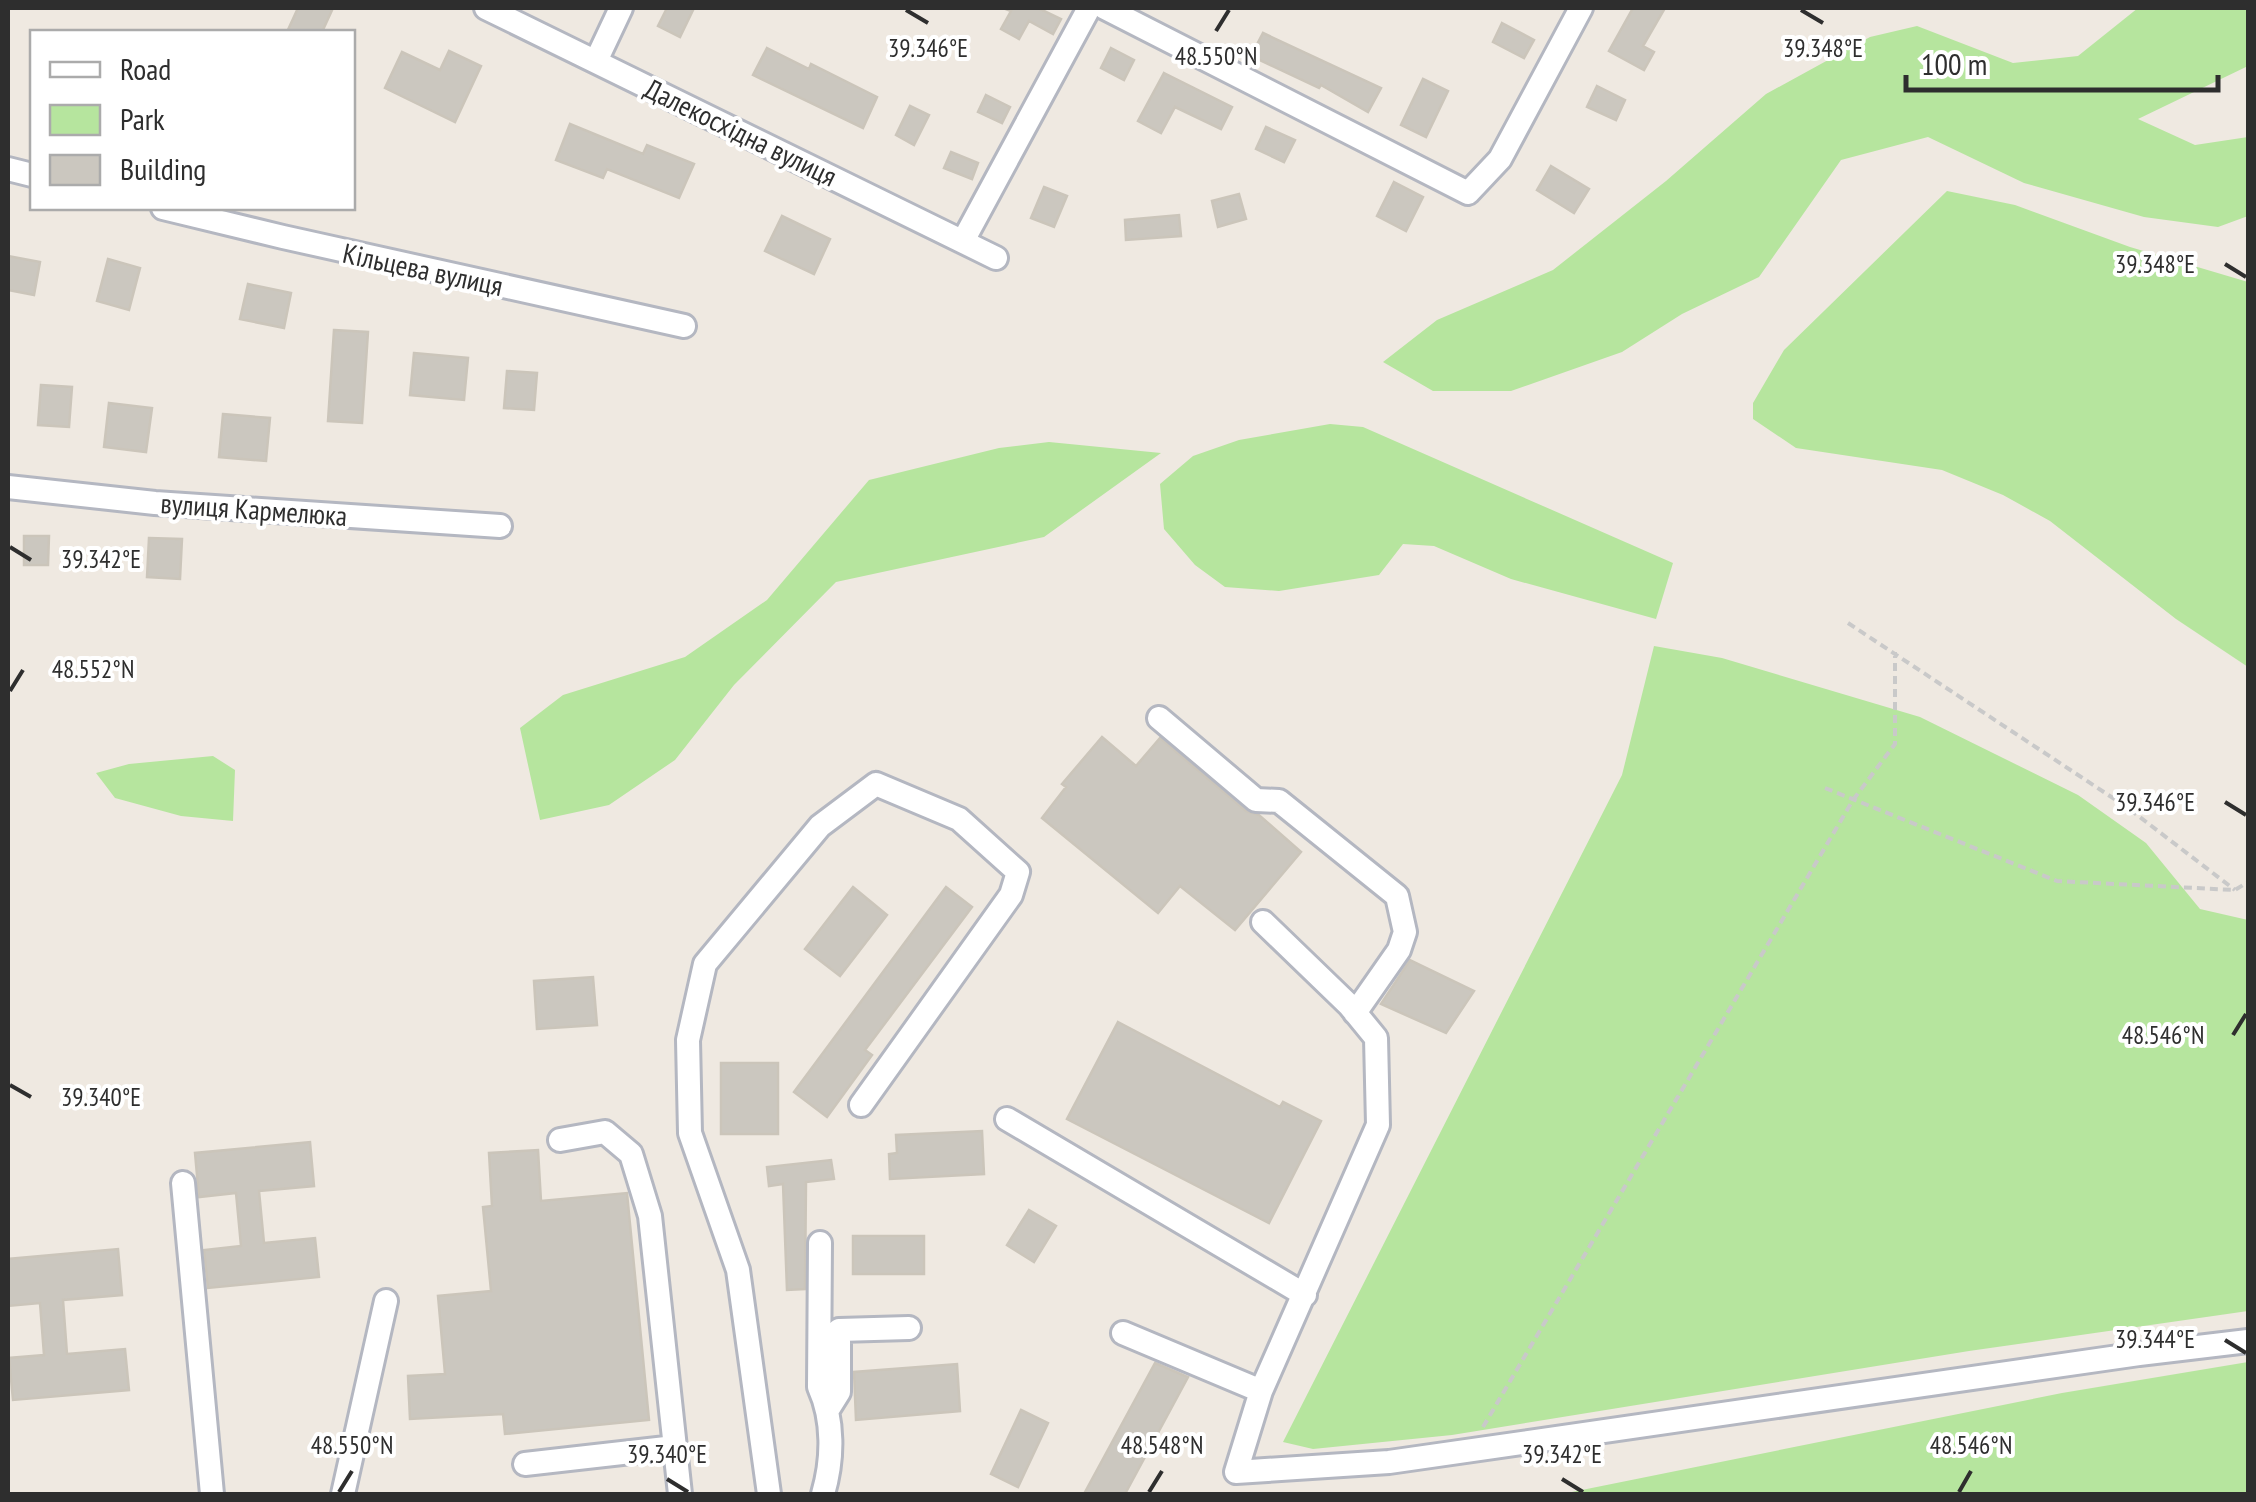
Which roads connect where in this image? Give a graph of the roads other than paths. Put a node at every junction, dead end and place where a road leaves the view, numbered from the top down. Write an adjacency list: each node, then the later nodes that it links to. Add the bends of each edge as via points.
1 (486, 8): 6 (street, Далекосхідна вулиця)
2 (621, 8): 6 (street)
3 (1088, 8): 8 (street)
4 (1105, 8): 5 (street, via 1468,193 1500,159)
5 (1581, 8)
6 (596, 61): 8 (street, Далекосхідна вулиця)
7 (171, 210): 10 (street, Кільцева вулиця)
8 (963, 241): 9 (street, Далекосхідна вулиця)
9 (996, 258)
10 (684, 326)
11 (8, 488): 12 (street, вулиця Кармелюка)
12 (500, 526)
13 (1159, 718): 15 (street, via 1256,800 1279,800 1397,896 1405,932 1399,950)
14 (1263, 922): 15 (street)
15 (1355, 1013): 21 (street, via 1376,1038 1378,1125)
16 (862, 1105): 33 (street, via 1011,895 1018,872 959,819 876,784 820,826 705,964 688,1040 690,1133 738,1270)
17 (1007, 1119): 21 (street)
18 (560, 1140): 28 (street, via 606,1132 631,1154 650,1216)
19 (183, 1182): 30 (street)
20 (820, 1242): 27 (street, via 819,1387)
21 (1304, 1294): 26 (street)
22 (386, 1301): 31 (street)
23 (909, 1328): 27 (street, via 839,1330 839,1392)
24 (1123, 1333): 26 (street)
25 (2248, 1341): 26 (street, via 1389,1462 1236,1472)
26 (1261, 1391)
27 (829, 1408): 34 (street)
28 (675, 1447): 29 (street); 32 (street)
29 (525, 1464)
30 (212, 1494)
31 (343, 1494)
32 (680, 1494)
33 (768, 1494)
34 (823, 1494)

